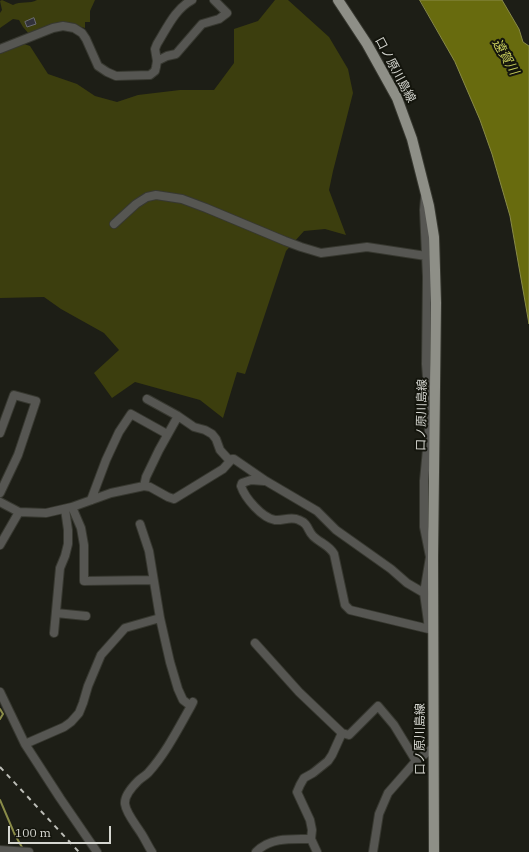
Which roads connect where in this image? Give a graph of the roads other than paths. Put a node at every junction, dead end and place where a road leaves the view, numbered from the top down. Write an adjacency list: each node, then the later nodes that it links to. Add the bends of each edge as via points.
1 (192, 0): 5 (street, via 179,10 155,49)
2 (214, 0): 5 (street, via 227,13 219,19 202,24 176,54)
3 (338, 0): 6 (main road, 口ノ原川島線, via 367,44 397,98 412,139)
4 (0, 49): 5 (street, via 64,26 82,33 98,66 116,76 150,75 155,71)
5 (157, 61)
6 (425, 190): 8 (street); 10 (main road, 口ノ原川島線, via 434,237 435,259)
7 (114, 224): 8 (street, via 136,204 156,195 182,199 321,253 367,247)
8 (426, 256): 10 (street, via 426,364 430,405)
9 (148, 399): 11 (street)
10 (434, 411): 24 (main road, 口ノ原川島線)
11 (178, 416): 13 (street); 14 (street, via 194,427 212,434 220,450)
12 (0, 433): 17 (street, via 14,395 36,401 18,455)
13 (167, 434): 16 (street); 18 (street, via 131,414 119,432)
14 (230, 460): 15 (street, via 234,460); 16 (street, via 223,469 174,498)
15 (266, 481): 26 (street, via 317,511 336,530 407,583); 30 (street, via 251,480 242,483 241,486 252,504 268,518 299,520 308,526 312,536 331,549 346,605 350,610)
16 (144, 486): 18 (street)
17 (0, 493)
18 (91, 500): 20 (street)
19 (0, 502): 21 (street)
20 (68, 508): 21 (street, via 46,513); 25 (street, via 81,528 84,545 84,581); 27 (street, via 68,544 60,568)
21 (19, 512): 23 (street)
22 (140, 524): 25 (street, via 149,551)
23 (0, 545)
24 (432, 557): 26 (street); 30 (main road, 口ノ原川島線)
25 (153, 580): 29 (street)
26 (424, 592): 30 (street)
27 (56, 613): 28 (street); 31 (street)
28 (86, 616)
29 (160, 618): 35 (street, via 125,628 101,655 79,713 64,727); 42 (street, via 178,689 183,700 192,704 169,745 147,774 131,789 124,801)
30 (431, 630): 36 (main road, 口ノ原川島線)
31 (54, 634)
32 (255, 643): 34 (street, via 299,692)
33 (0, 692): 35 (street)
34 (342, 732): 37 (street, via 349,735 378,706 394,725); 38 (street, via 328,761 304,778 297,792 310,820)
35 (25, 744): 41 (street)
36 (434, 747): 37 (street); 46 (main road, 口ノ原川島線)
37 (416, 760): 45 (street, via 388,793 380,814)
38 (311, 839): 43 (street, via 274,841); 44 (street)
39 (0, 850): 40 (street)
40 (29, 852)
41 (97, 852)
42 (152, 852)
43 (256, 852)
44 (317, 852)
45 (373, 852)
46 (434, 852)

